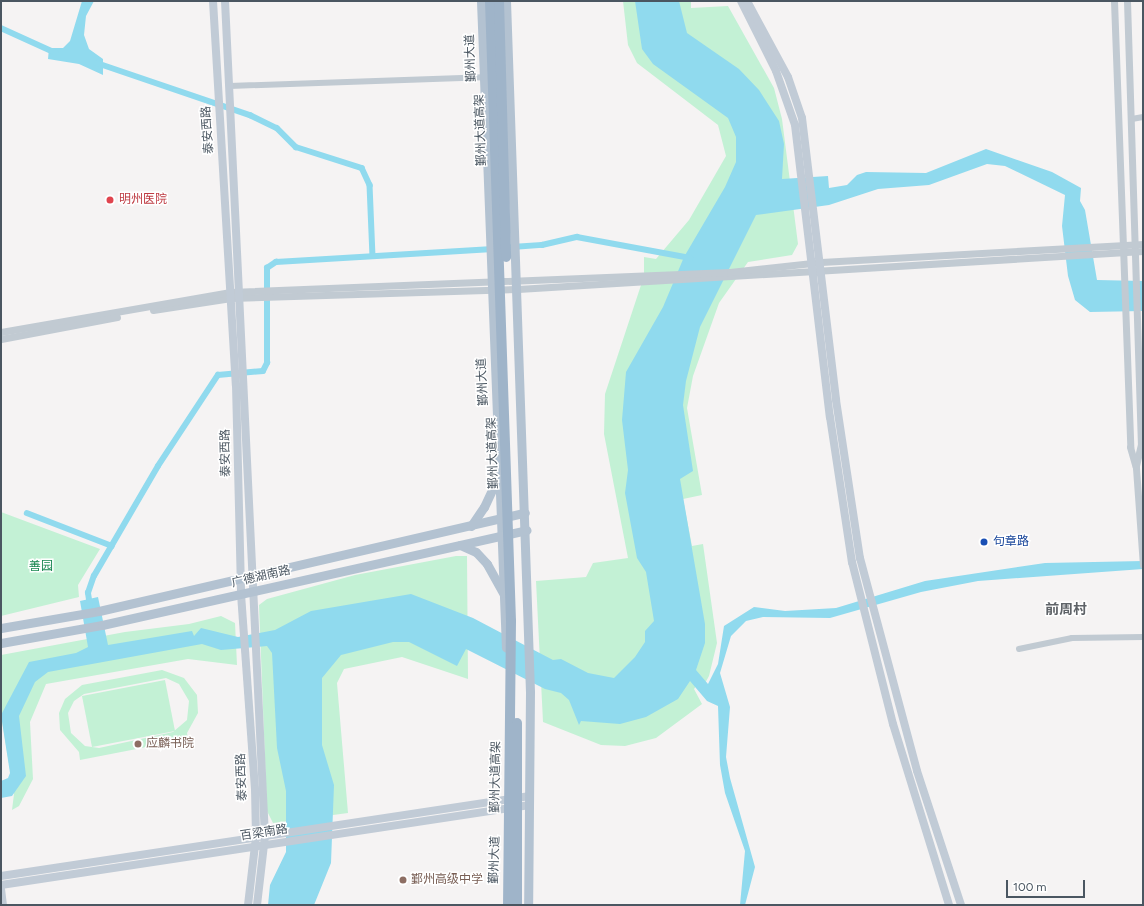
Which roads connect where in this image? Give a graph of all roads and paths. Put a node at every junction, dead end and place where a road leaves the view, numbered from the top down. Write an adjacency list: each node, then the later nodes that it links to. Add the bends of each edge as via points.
1 (213, 1): 25 (main road, 泰安西路)
2 (225, 1): 12 (main road, 泰安西路)
3 (481, 1): 11 (main road, 鄞州大道)
4 (490, 1): 60 (highway, 鄞州大道高架, via 511,621)
5 (499, 1): 61 (highway, 鄞州大道高架, via 514,544)
6 (506, 1): 23 (main road)
7 (741, 1): 20 (main road, via 787,96 801,168)
8 (747, 1): 19 (main road, via 788,77 802,118)
9 (1114, 1): 16 (street)
10 (1127, 1): 14 (street)
11 (484, 77): 12 (street); 24 (main road, 鄞州大道)
12 (230, 86): 26 (main road, 泰安西路)
13 (1143, 117): 14 (street)
14 (1132, 119): 17 (street)
15 (1143, 244): 17 (street)
16 (1123, 249): 17 (street); 19 (street); 21 (street); 30 (street, via 1130,447)
17 (1134, 249): 18 (street); 30 (street, via 1141,444)
18 (1143, 251)
19 (821, 262): 20 (street); 21 (main road)
20 (812, 263): 22 (main road); 23 (street, via 730,272)
21 (822, 271): 22 (street); 64 (main road, via 838,415 860,558 917,771)
22 (813, 272): 23 (street); 63 (main road, via 852,562 893,724)
23 (518, 284): 24 (street); 32 (main road)
24 (490, 285): 26 (street); 26 (street, via 276,290); 31 (main road, 鄞州大道)
25 (231, 295): 26 (street); 27 (street); 28 (street); 29 (main road, 泰安西路, via 235,365)
26 (241, 295): 29 (main road, 泰安西路, via 244,365)
27 (1, 332)
28 (1, 339)
29 (241, 385): 39 (main road, 泰安西路); 40 (main road, 泰安西路)
30 (1136, 468): 38 (street)
31 (499, 473): 33 (main road, 鄞州大道); 34 (main road, via 484,507)
32 (525, 513): 33 (main road, 广德湖南路); 35 (main road)
33 (501, 519): 34 (main road, 广德湖南路); 36 (main road, 鄞州大道)
34 (471, 526): 39 (main road, 广德湖南路)
35 (526, 530): 36 (main road, 广德湖南路); 48 (main road)
36 (502, 536): 37 (main road, 广德湖南路); 43 (main road, 鄞州大道)
37 (460, 545): 41 (main road, 广德湖南路); 43 (main road, via 476,552 487,564)
38 (1143, 565)
39 (250, 576): 40 (main road, 广德湖南路); 41 (main road, 泰安西路)
40 (240, 579): 42 (main road, 泰安西路); 44 (main road, 广德湖南路, via 99,611)
41 (251, 592): 42 (main road, 广德湖南路); 50 (main road, 泰安西路)
42 (241, 594): 46 (main road, 广德湖南路, via 102,625); 51 (main road, 泰安西路, via 247,658)
43 (504, 594): 49 (main road, 鄞州大道)
44 (1, 628)
45 (1143, 637): 47 (street, via 1072,638)
46 (1, 643)
47 (1019, 649)
48 (530, 801): 49 (main road, 百梁南路); 62 (main road)
49 (509, 804): 50 (main road, 百梁南路, via 340,824); 52 (main road, 百梁南路); 60 (main road, 鄞州大道)
50 (265, 836): 51 (main road, 百梁南路); 52 (main road, 泰安西路)
51 (256, 838): 53 (main road, 泰安西路); 54 (main road, 百梁南路)
52 (265, 845): 53 (main road, 百梁南路); 59 (main road, 泰安西路)
53 (255, 846): 55 (main road, 百梁南路); 58 (main road, 泰安西路)
54 (1, 876)
55 (1, 885)
56 (1, 889): 57 (main road)
57 (3, 905)
58 (248, 905)
59 (257, 905)
60 (507, 905)
61 (517, 905)
62 (528, 905)
63 (949, 905)
64 (961, 905)

